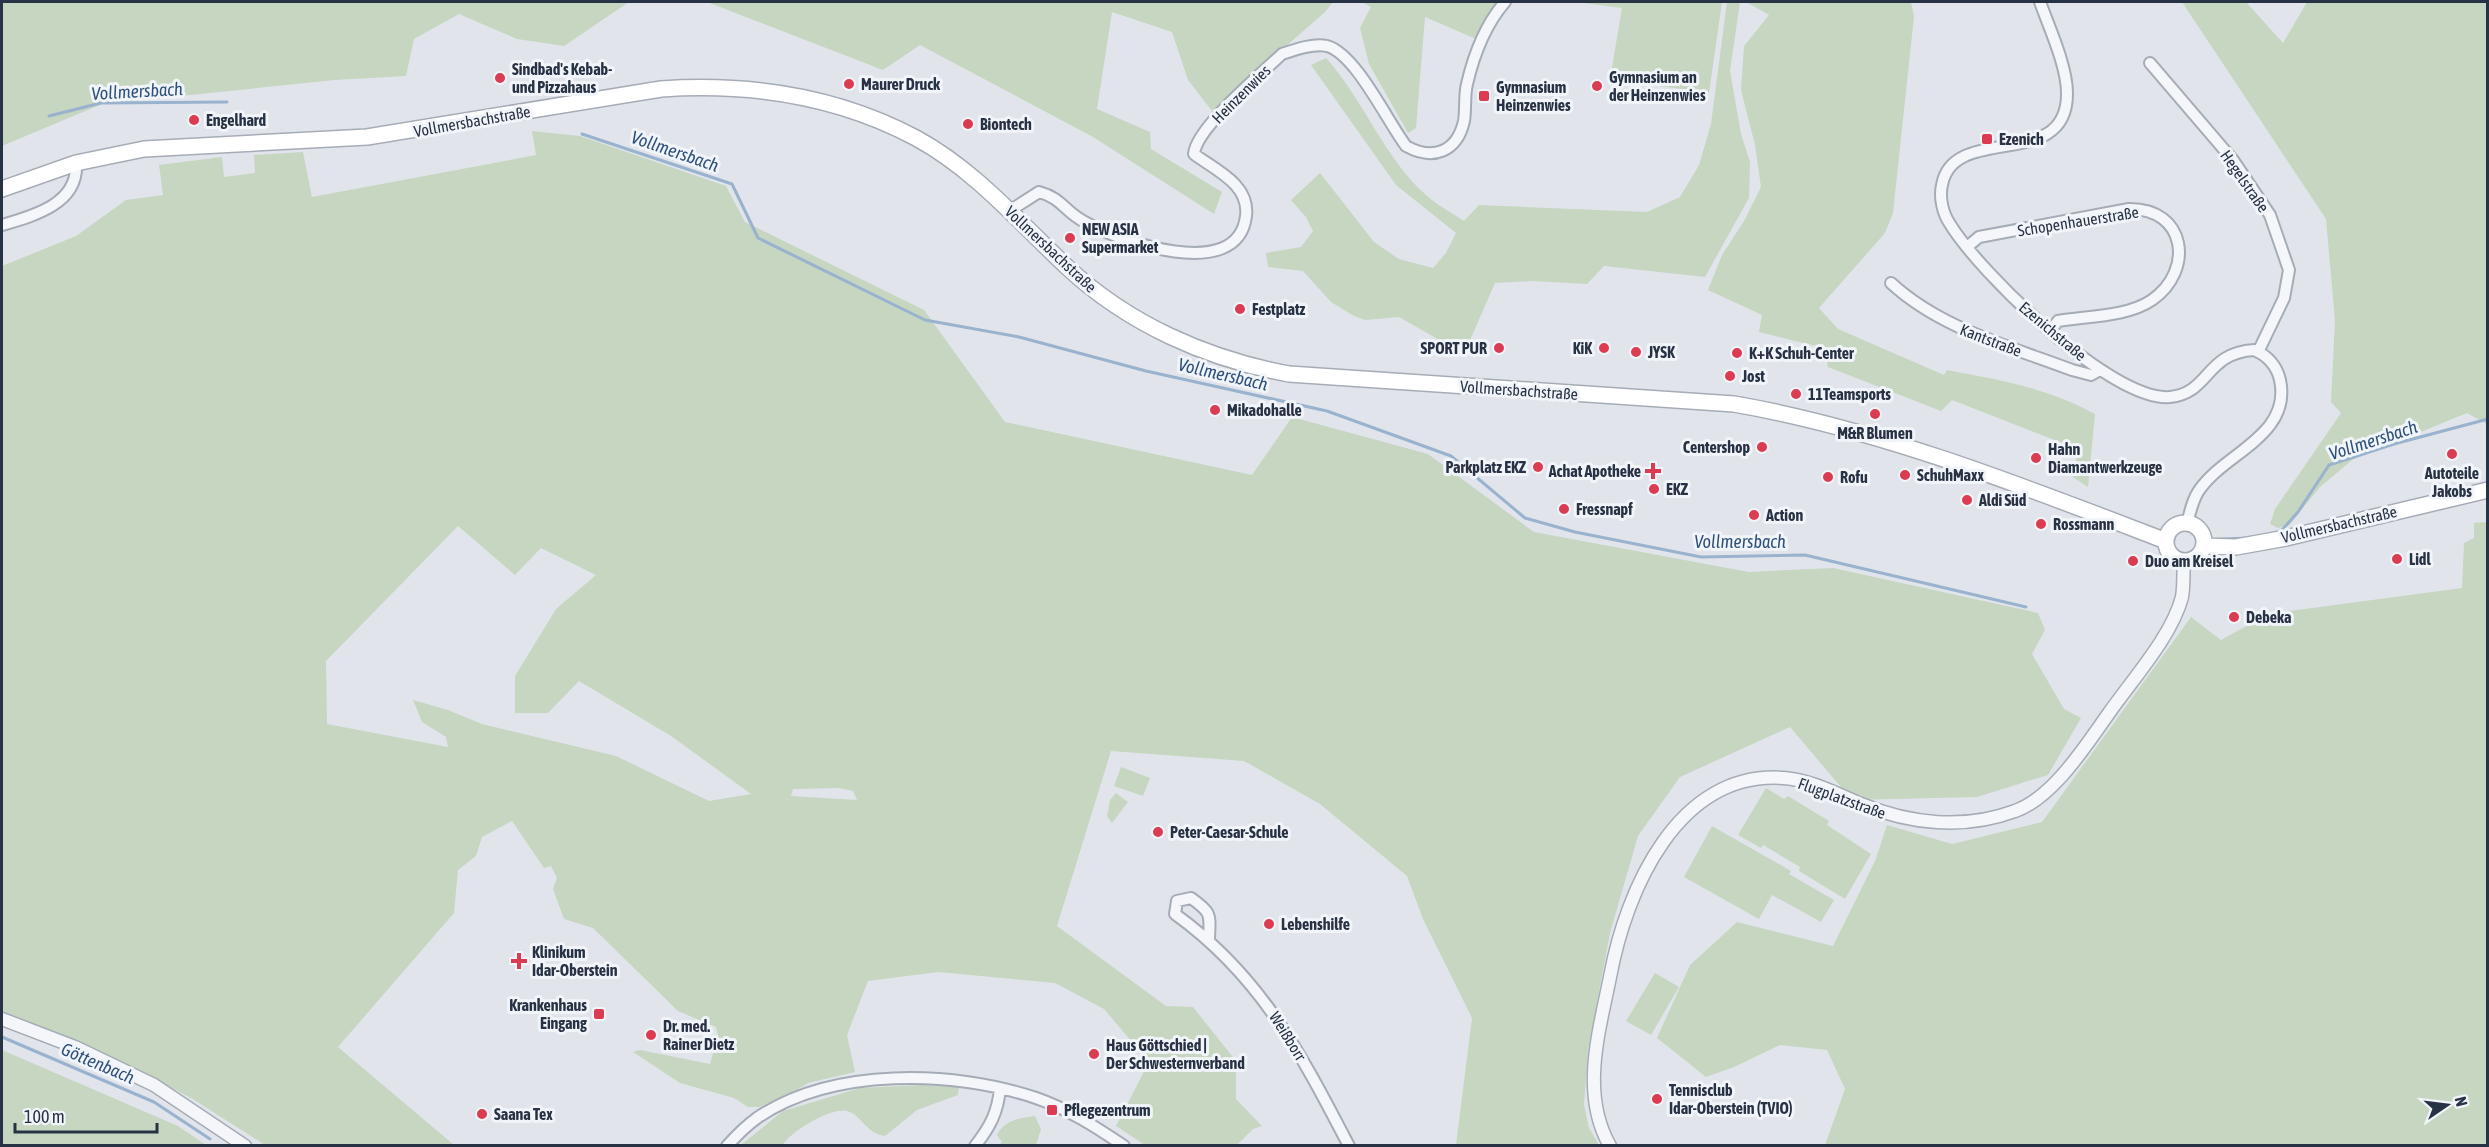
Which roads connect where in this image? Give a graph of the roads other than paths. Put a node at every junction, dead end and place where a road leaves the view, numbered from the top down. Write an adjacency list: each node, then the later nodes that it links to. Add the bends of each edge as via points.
1 (1505, 2): 6 (street, Heinzenwies, via 1480,39 1466,86 1464,121 1456,140 1439,154 1419,154 1406,146 1353,63 1327,46 1297,48 1281,54 1195,143 1194,154 1236,184 1244,196 1247,212 1243,228 1225,248 1203,253 1137,244 1083,221 1055,196 1039,192)
2 (2040, 2): 8 (street, Ezenichstraße, via 2067,92 2062,117 2056,127 2030,142 1976,152 1956,160 1948,169 1941,202 1949,223)
3 (2150, 63): 11 (street, Hegelstraße, via 2233,160 2270,215 2289,270 2284,298)
4 (76, 164): 5 (main road, Vollmersbachstraße); 6 (main road, Vollmersbachstraße, via 154,148 387,135 602,98 709,86 813,98 855,112 916,139 964,171); 7 (street, via 77,177 70,192 56,204)
5 (2, 189)
6 (1011, 210): 15 (main road, Vollmersbachstraße, via 1068,268 1133,316 1172,338 1235,362 1288,374 1734,404 1796,415 1959,466)
7 (2, 225)
8 (1967, 247): 10 (street, Ezenichstraße); 10 (street, Schopenhauerstraße, via 1979,237 2129,209 2144,209 2171,227 2179,243 2180,263 2163,291 2130,310 2058,321)
9 (1891, 283): 12 (street, Kantstraße, via 1913,303 1943,321 2072,370 2091,375)
10 (2050, 331): 12 (street, Ezenichstraße)
11 (2258, 352): 12 (street, Ezenichstraße, via 2228,354 2197,386 2169,397 2141,391); 14 (street, via 2278,373 2282,390 2278,408 2270,424 2249,447 2199,490)
12 (2100, 370)
13 (2480, 492): 16 (main road, Vollmersbachstraße, via 2286,538 2236,547)
14 (2187, 524): 15 (main road, via 2175,526); 16 (main road, via 2199,530)
15 (2166, 541): 17 (main road, via 2171,555)
16 (2204, 546): 17 (main road, via 2198,557)
17 (2184, 561): 26 (street, Flugplatzstraße, via 2182,596 2171,623 2151,654 2071,764 2044,794 2017,811 1940,824 1897,817 1815,785 1784,778 1753,780 1719,789 1690,810 1657,851 1626,911 1611,971 1596,1052 1593,1099 1599,1128)
18 (1209, 939): 25 (street, Weißborr, via 1270,1007)
19 (2, 1019): 21 (street, via 154,1084)
20 (1000, 1088): 22 (street, via 934,1078 851,1084 777,1107 758,1118); 23 (street, via 998,1109); 24 (street, via 1054,1106)
21 (245, 1146)
22 (727, 1146)
23 (975, 1146)
24 (1124, 1146)
25 (1349, 1146)
26 (1610, 1146)

